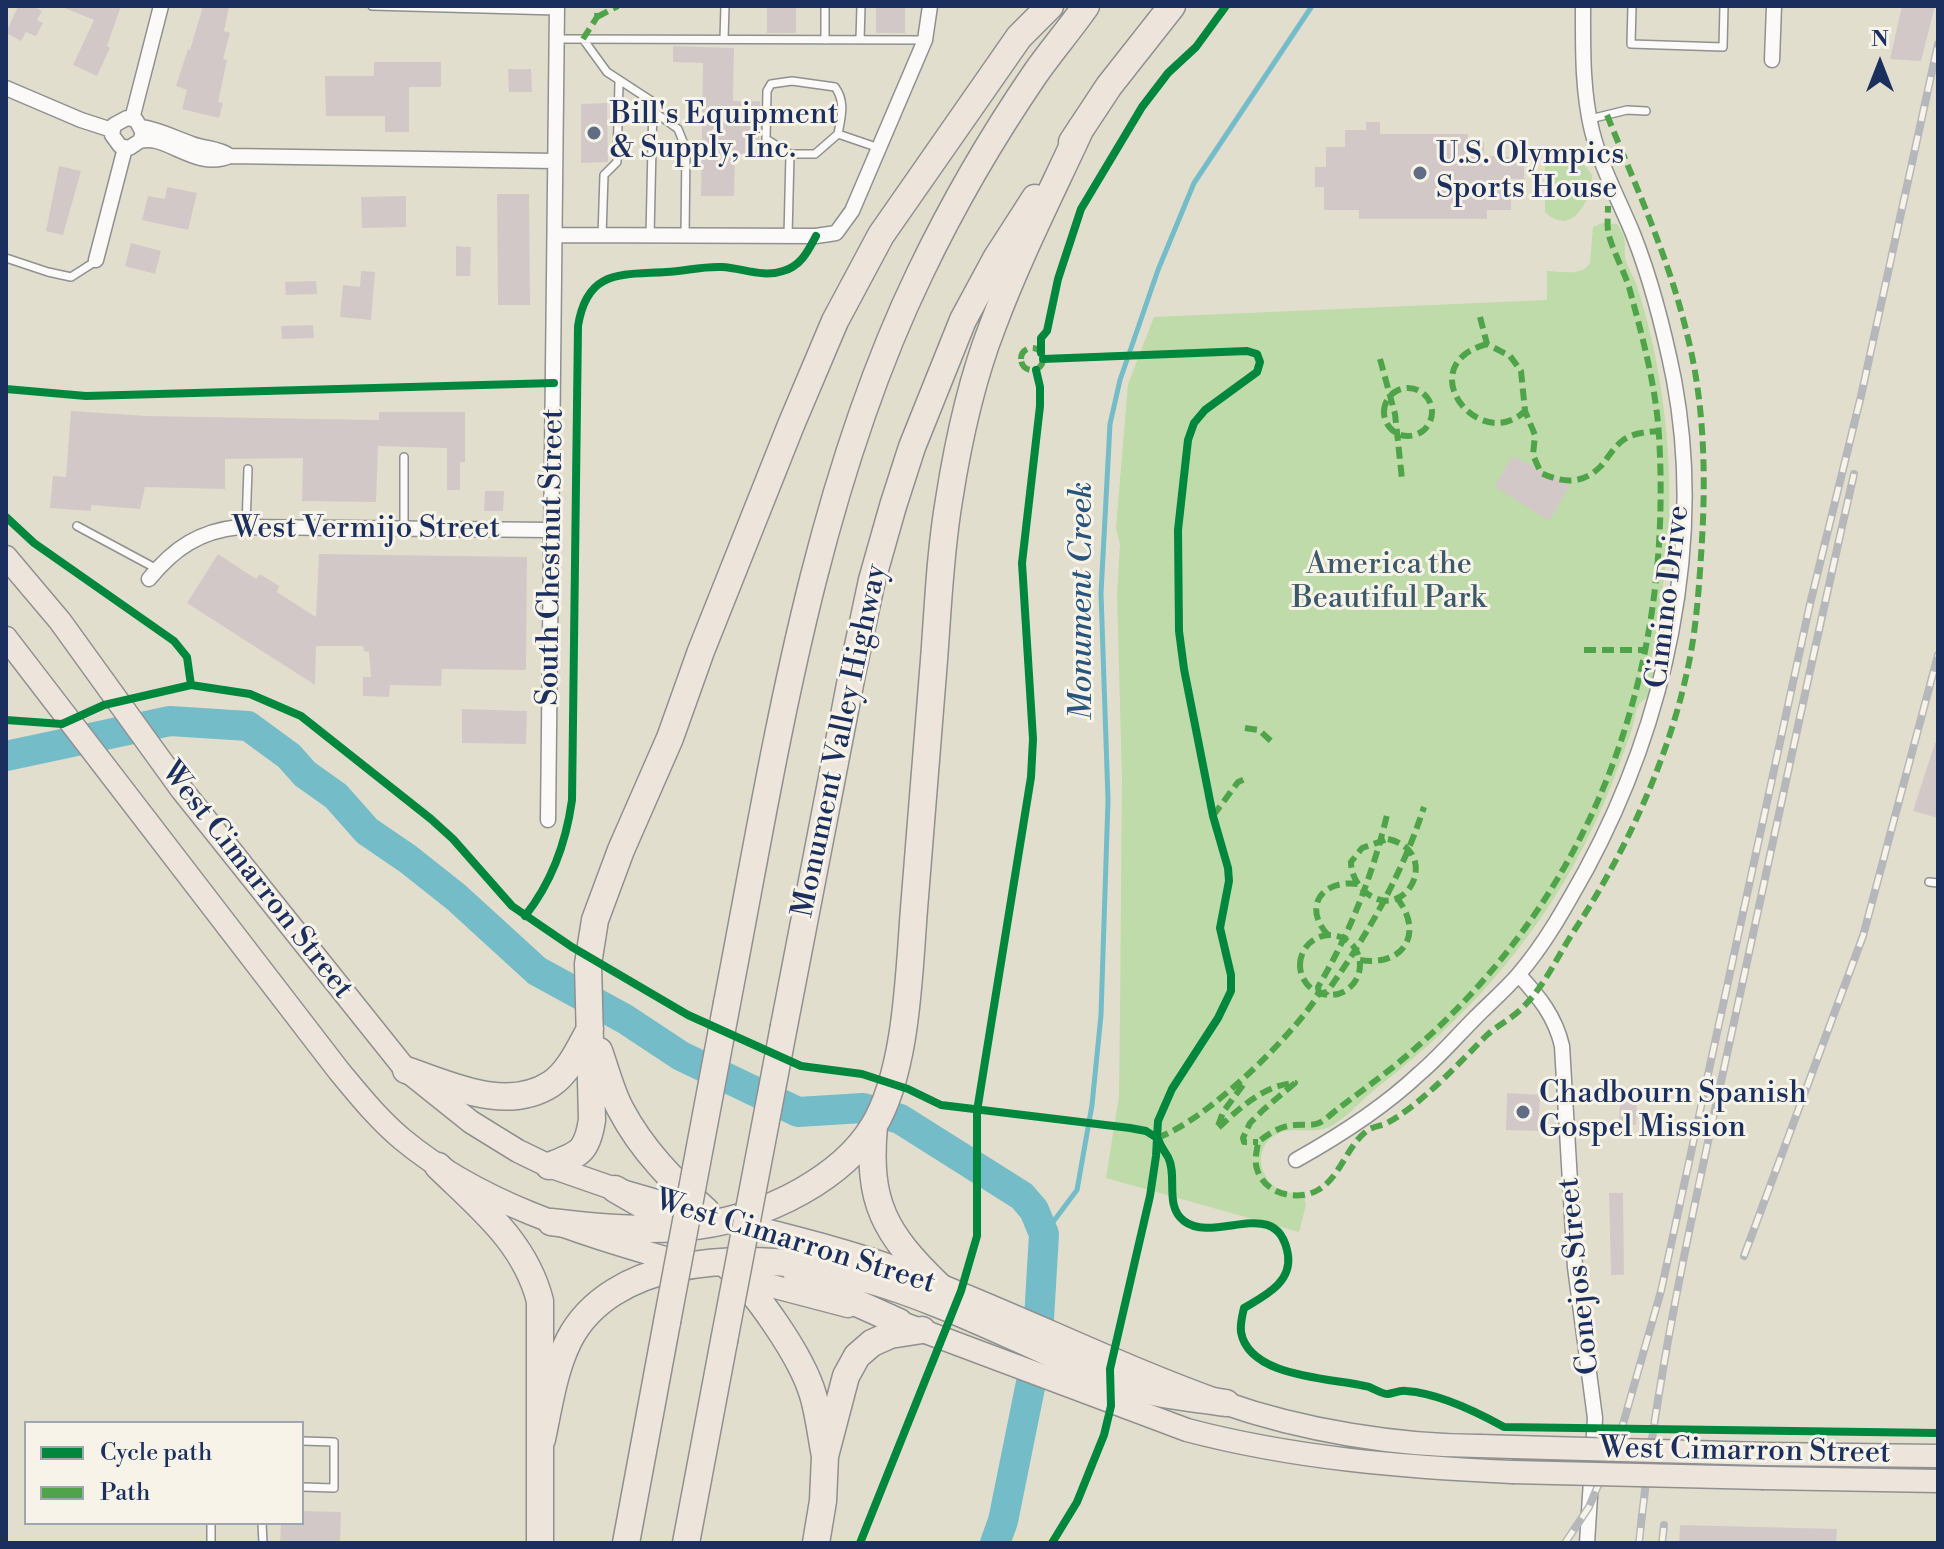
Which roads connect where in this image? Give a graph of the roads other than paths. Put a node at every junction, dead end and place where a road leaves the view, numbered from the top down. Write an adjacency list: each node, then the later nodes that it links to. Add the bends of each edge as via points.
1 (161, 6): 28 (street)
2 (372, 6): 14 (lane)
3 (725, 6): 17 (lane)
4 (825, 6): 18 (lane)
5 (861, 6): 19 (lane)
6 (930, 6): 20 (street)
7 (1050, 6): 53 (highway, via 1019,37 951,132 881,235 835,321 595,920 588,964)
8 (1086, 6): 77 (highway, Monument Valley Highway, bridge, via 972,174 920,274 866,404 821,554 793,667)
9 (1172, 6): 27 (highway, Monument Valley Highway)
10 (1583, 6): 26 (street, Cimino Drive)
11 (1632, 6): 12 (lane, via 1631,44 1723,47)
12 (1724, 6)
13 (1774, 6): 21 (street)
14 (557, 8): 15 (street, South Chestnut Street)
15 (556, 39): 16 (lane); 34 (street, South Chestnut Street)
16 (583, 39): 17 (lane); 22 (lane)
17 (724, 39): 18 (lane)
18 (825, 40): 19 (lane)
19 (860, 40): 20 (lane)
20 (925, 40): 32 (street)
21 (1772, 60)
22 (619, 82): 24 (lane, via 653,102); 36 (lane, via 617,162 604,175)
23 (6, 88): 29 (street)
24 (653, 111): 37 (lane); 38 (lane, via 678,129 686,149)
25 (1646, 111): 26 (lane)
26 (1589, 119): 52 (street, Cimino Drive, via 1649,276 1668,351 1681,431 1682,532 1673,621 1637,758 1574,892)
27 (1081, 128): 55 (highway, via 992,326 955,465 898,1058); 78 (highway, Monument Valley Highway, bridge, via 997,257 963,320 897,491 872,580)
28 (138, 129): 29 (street, via 122,119); 31 (street, via 133,147); 34 (street, via 159,143 218,162 230,156)
29 (112, 130): 31 (street)
30 (838, 134): 32 (lane); 33 (lane, via 815,154); 33 (lane, via 843,111 835,87 771,84 766,139)
31 (125, 148): 41 (street)
32 (879, 148): 39 (street, via 852,211 836,233)
33 (790, 154): 39 (lane)
34 (555, 161): 35 (street, South Chestnut Street)
35 (556, 235): 36 (street); 47 (street, South Chestnut Street)
36 (602, 236): 37 (street)
37 (650, 236): 38 (street)
38 (685, 236): 39 (street)
39 (788, 236)
40 (6, 258): 41 (lane, via 71,277)
41 (96, 260)
42 (404, 457): 46 (lane)
43 (248, 469): 45 (lane)
44 (77, 526): 49 (lane)
45 (246, 526): 46 (street, West Vermijo Street); 49 (street, West Vermijo Street, via 193,539)
46 (404, 528): 47 (street, West Vermijo Street)
47 (551, 530): 51 (street, South Chestnut Street)
48 (6, 557): 54 (main road, West Cimarron Street, via 60,621 182,790)
49 (153, 574)
50 (6, 638): 57 (main road, West Cimarron Street, via 367,1105)
51 (548, 820)
52 (1519, 975): 56 (street, Cimino Drive, via 1419,1075); 80 (street, Conejos Street, via 1549,1010 1562,1046 1575,1267 1595,1418)
53 (591, 1050): 54 (highway, via 551,1084 521,1095 489,1097); 58 (highway, via 589,1139 580,1154); 60 (highway, via 640,1142 670,1178)
54 (406, 1070): 58 (main road, West Cimarron Street, via 471,1122)
55 (874, 1126): 60 (highway, via 824,1178 795,1195); 67 (highway, via 873,1191 886,1222)
56 (1296, 1160)
57 (438, 1166): 61 (main road, West Cimarron Street); 70 (highway, via 513,1241 534,1278 540,1301)
58 (549, 1166): 59 (main road, West Cimarron Street)
59 (615, 1189): 60 (main road, West Cimarron Street); 62 (highway)
60 (720, 1221): 62 (highway); 64 (highway); 67 (main road, West Cimarron Street, via 892,1267)
61 (551, 1222): 62 (highway, via 616,1230); 65 (main road, West Cimarron Street)
62 (683, 1228): 63 (highway)
63 (721, 1260): 64 (highway); 65 (highway); 66 (highway)
64 (783, 1262): 67 (highway); 68 (highway)
65 (690, 1265): 66 (main road, West Cimarron Street); 70 (highway, via 634,1281 588,1313 559,1365)
66 (741, 1278): 68 (main road, West Cimarron Street); 72 (highway, via 806,1376)
67 (935, 1293): 69 (highway, via 1133,1378)
68 (910, 1326): 72 (highway, via 857,1356 846,1376); 74 (main road, West Cimarron Street, bridge, via 1187,1430 1309,1455 1512,1472)
69 (1226, 1403): 73 (main road, West Cimarron Street, bridge, via 1360,1435 1479,1446)
70 (542, 1439): 76 (highway)
71 (304, 1441): 75 (lane, via 334,1442 334,1488)
72 (825, 1456): 79 (highway)
73 (1938, 1456)
74 (1938, 1481)
75 (304, 1487)
76 (540, 1543)
77 (626, 1543)
78 (686, 1543)
79 (816, 1543)
80 (1587, 1543)

